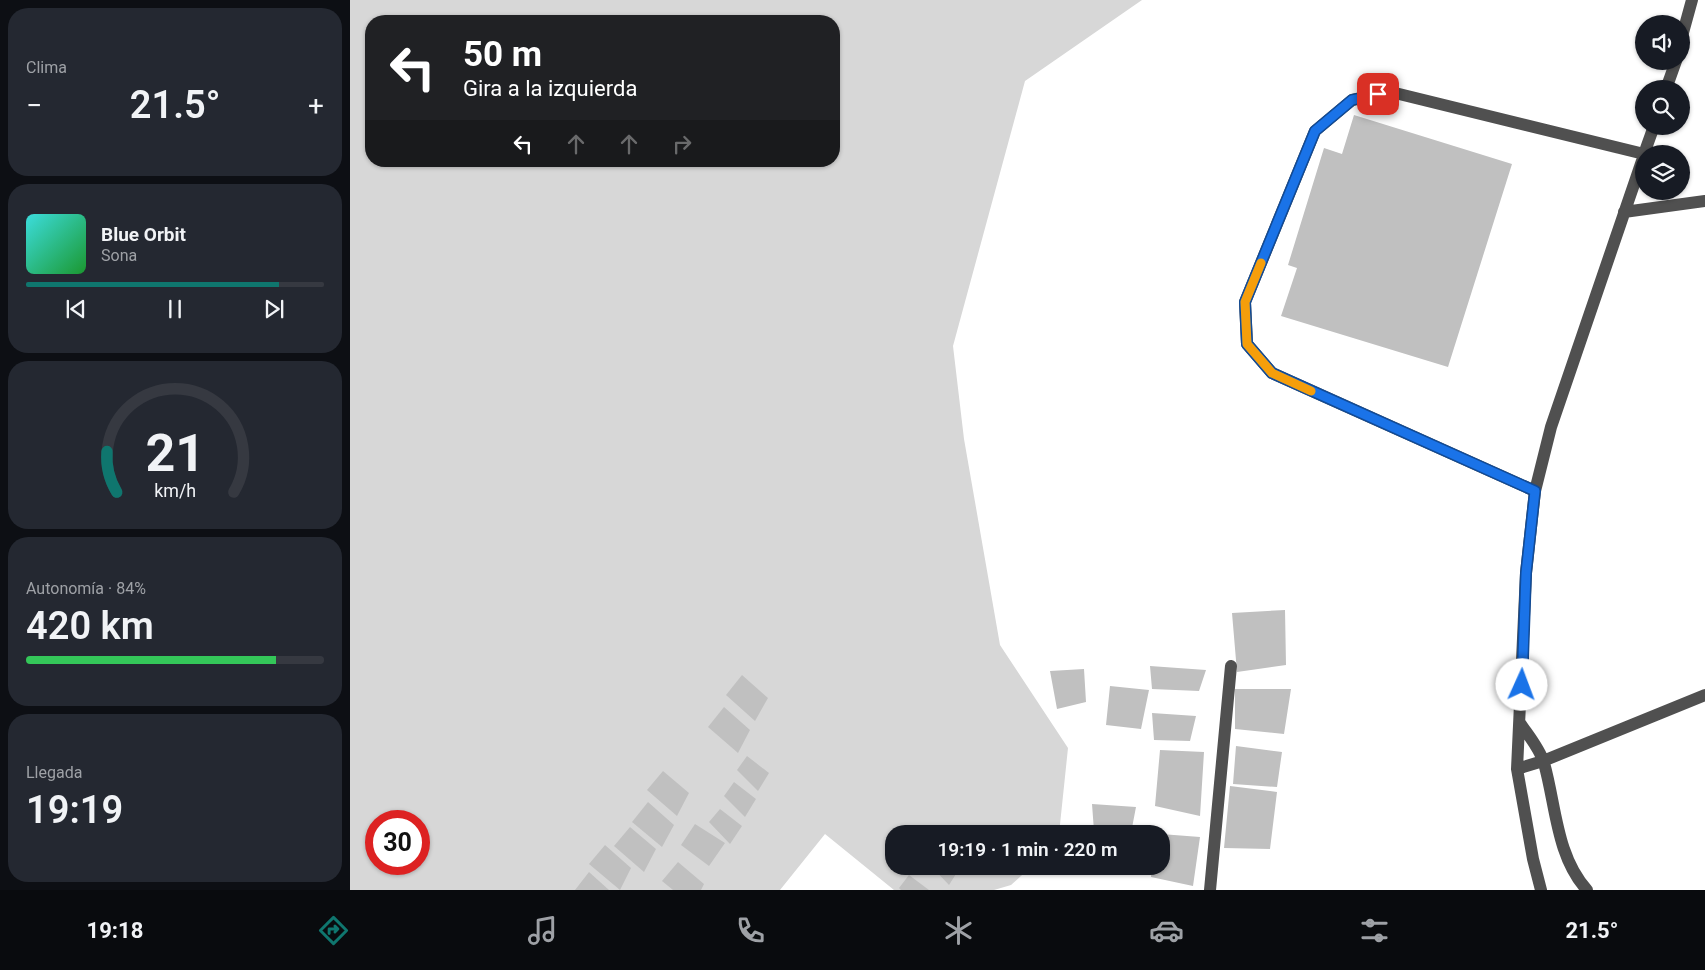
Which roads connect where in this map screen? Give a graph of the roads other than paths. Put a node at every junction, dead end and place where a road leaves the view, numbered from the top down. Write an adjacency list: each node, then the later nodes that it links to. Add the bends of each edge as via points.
1 (1692, 0): 2 (street)
2 (1688, 15)
3 (1635, 152): 7 (street, via 1391,92 1352,100 1315,131 1245,302 1247,344 1272,373)
4 (1635, 180): 6 (street)
5 (1705, 201): 6 (street)
6 (1624, 212): 7 (street, via 1551,427)
7 (1535, 491): 10 (street, via 1526,573)
8 (1230, 666): 13 (street)
9 (1705, 694): 11 (street)
10 (1520, 723): 11 (street); 12 (street)
11 (1543, 761): 12 (street); 15 (street, via 1562,844 1571,866)
12 (1518, 769): 14 (street)
13 (1210, 890)
14 (1541, 890)
15 (1587, 890)

